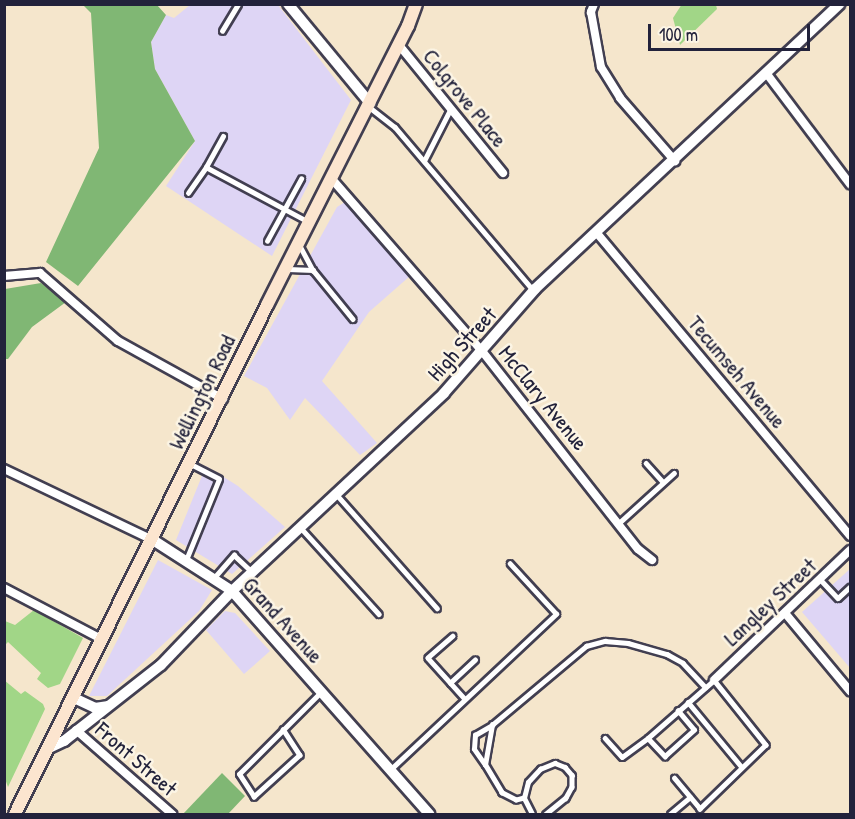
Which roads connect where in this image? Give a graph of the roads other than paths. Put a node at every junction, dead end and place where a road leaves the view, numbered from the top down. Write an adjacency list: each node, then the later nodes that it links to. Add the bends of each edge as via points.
1 (238, 4): 6 (lane)
2 (288, 4): 9 (street)
3 (416, 4): 7 (main road, Wellington Road)
4 (840, 4): 8 (street, High Street)
5 (591, 7): 12 (street, via 601,67 620,98)
6 (222, 31)
7 (399, 45): 9 (main road, Wellington Road); 10 (street, Colgrove Place)
8 (767, 74): 12 (street, High Street); 18 (street)
9 (369, 104): 13 (lane); 16 (main road, Wellington Road)
10 (450, 110): 13 (lane); 15 (street, Colgrove Place)
11 (223, 136): 14 (lane)
12 (675, 160): 22 (street, High Street)
13 (424, 161): 28 (lane)
14 (206, 167): 19 (lane); 20 (lane)
15 (503, 173)
16 (331, 178): 21 (main road, Wellington Road); 30 (street, McClary Avenue)
17 (301, 180): 20 (lane)
18 (850, 184)
19 (188, 193)
20 (285, 208): 21 (lane); 23 (lane)
21 (309, 222): 24 (main road, Wellington Road)
22 (596, 232): 28 (street, High Street); 40 (street, Tecumseh Avenue)
23 (267, 241)
24 (298, 243): 25 (main road, Wellington Road); 26 (lane)
25 (286, 268): 26 (lane); 31 (main road, Wellington Road)
26 (313, 270): 29 (lane)
27 (4, 276): 31 (street, via 40,273 118,341)
28 (534, 291): 30 (street, High Street)
29 (353, 319)
30 (482, 351): 37 (street, High Street, via 444,393); 38 (street, McClary Avenue)
31 (223, 399): 33 (main road, Wellington Road)
32 (646, 463): 36 (lane)
33 (190, 464): 41 (main road, Wellington Road); 44 (lane, via 219,479)
34 (4, 469): 41 (street, Grand Avenue)
35 (674, 473): 36 (lane)
36 (663, 482): 38 (lane)
37 (337, 495): 39 (street, High Street); 52 (lane)
38 (619, 523): 43 (street, McClary Avenue, via 638,549)
39 (301, 528): 46 (street, High Street); 54 (lane)
40 (850, 536)
41 (153, 540): 44 (street, Grand Avenue); 56 (main road, Wellington Road)
42 (850, 550): 48 (street, Langley Street)
43 (652, 560)
44 (186, 561): 47 (street, Grand Avenue)
45 (510, 564): 64 (lane, via 556,614)
46 (253, 572): 47 (lane, via 234,555); 51 (street, High Street)
47 (213, 579): 51 (street, Grand Avenue)
48 (820, 579): 49 (lane, via 838,598); 53 (street, Langley Street)
49 (850, 587)
50 (4, 588): 56 (street)
51 (232, 591): 62 (street, Grand Avenue); 66 (street, High Street, via 161,665)
52 (437, 608)
53 (785, 613): 58 (street, Langley Street); 61 (street)
54 (379, 614)
55 (453, 636): 59 (lane, via 428,658)
56 (103, 640): 63 (main road, Wellington Road)
57 (475, 660): 59 (lane)
58 (714, 680): 60 (lane); 75 (lane, via 766,745)
59 (450, 683): 64 (lane)
60 (705, 687): 65 (lane); 68 (lane, via 683,663 667,654 605,641 586,646)
61 (850, 691)
62 (321, 692): 69 (lane); 76 (street, Grand Avenue)
63 (74, 698): 66 (street, via 95,708); 73 (main road, Wellington Road)
64 (465, 699): 76 (lane)
65 (688, 702): 67 (lane); 75 (lane)
66 (110, 706): 70 (street, High Street)
67 (678, 711): 72 (lane); 72 (lane, via 694,730 665,756)
68 (492, 725): 74 (lane); 74 (lane, via 475,735 474,749)
69 (284, 729): 69 (lane, via 239,774 254,797 300,755)
70 (76, 730): 73 (street, High Street); 82 (street, Front Street)
71 (605, 738): 72 (lane, via 622,757)
72 (648, 738)
73 (49, 748): 81 (main road, Wellington Road)
74 (485, 765): 79 (lane, via 502,793 516,800)
75 (741, 766): 80 (lane)
76 (390, 770): 83 (street, Grand Avenue)
77 (674, 778): 78 (lane)
78 (690, 797): 80 (lane); 86 (lane)
79 (524, 798): 84 (lane); 85 (lane, via 528,782 540,769 555,763 566,766 572,775 572,787 566,798)
80 (700, 812)
81 (15, 814)
82 (172, 814)
83 (429, 814)
84 (532, 814)
85 (546, 814)
86 (670, 814)

